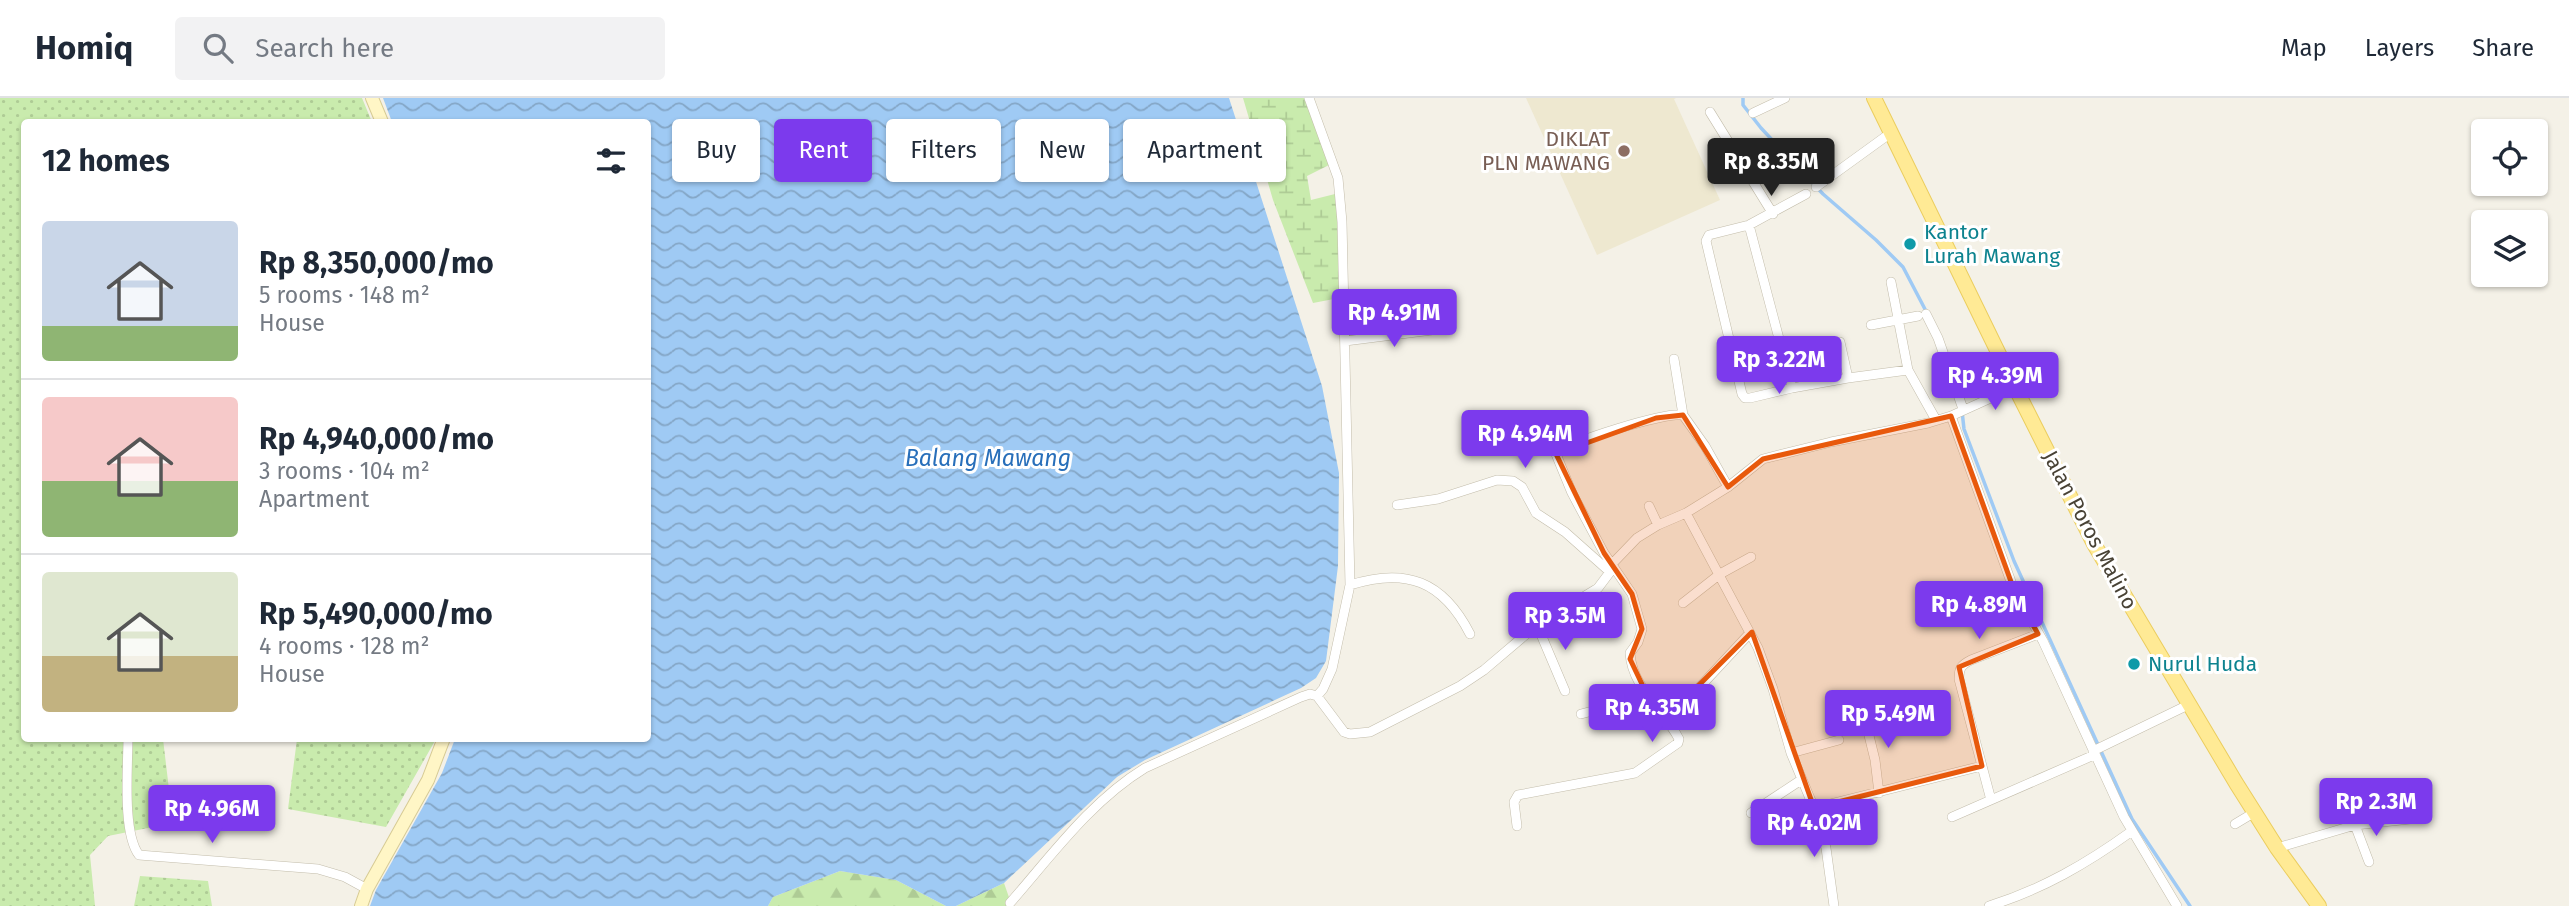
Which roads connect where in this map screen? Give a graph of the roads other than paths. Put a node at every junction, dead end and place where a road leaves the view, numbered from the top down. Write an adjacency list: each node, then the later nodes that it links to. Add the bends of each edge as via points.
1 (372, 98): 7 (street)
2 (1310, 98): 17 (street, via 1338,178)
3 (1785, 98): 6 (street)
4 (1874, 98): 8 (main road, Jalan Poros Malino)
5 (1710, 112): 11 (street)
6 (1753, 113)
7 (381, 119)
8 (1892, 132): 9 (street); 22 (main road, Jalan Poros Malino)
9 (1816, 187)
10 (1806, 194): 11 (street)
11 (1773, 214): 12 (street)
12 (1749, 225): 23 (street); 23 (street, via 1713,233 1706,241 1739,385 1747,398)
13 (1891, 282): 14 (street)
14 (1899, 320): 15 (street); 20 (street); 24 (street, via 1922,315 1938,338)
15 (1871, 325)
16 (1440, 329): 17 (street)
17 (1345, 341): 35 (street)
18 (1840, 342): 21 (street)
19 (1674, 359): 25 (street)
20 (1908, 370): 21 (street); 26 (street)
21 (1848, 377): 23 (street)
22 (2015, 387): 24 (street); 45 (main road, Jalan Poros Malino, via 2094,544)
23 (1792, 388)
24 (1958, 412): 26 (street); 36 (street)
25 (1684, 415): 27 (street); 33 (street, via 1663,416 1556,454)
26 (1937, 420): 27 (street, via 1763,459)
27 (1728, 487): 30 (street)
28 (1397, 505): 33 (street, via 1438,499 1497,480 1513,481 1522,487 1536,513)
29 (1649, 506): 31 (street)
30 (1686, 513): 31 (street); 34 (street)
31 (1658, 525): 33 (street, via 1637,538)
32 (1751, 556): 34 (street)
33 (1611, 568): 39 (street, via 1590,594); 47 (street, via 1632,594 1642,629 1630,659 1644,691)
34 (1720, 574): 37 (street); 40 (street)
35 (1350, 585): 41 (street, via 1373,578 1419,580 1447,600); 44 (street, via 1332,670)
36 (2014, 590): 38 (street); 42 (street)
37 (1683, 603)
38 (1936, 616)
39 (1537, 625): 43 (street); 44 (street, via 1460,686 1370,732 1344,732)
40 (1750, 633): 47 (street, via 1697,690); 53 (street, via 1773,689)
41 (1470, 634)
42 (2038, 634): 52 (street); 54 (street, via 1961,665 1959,680)
43 (1565, 691)
44 (1317, 696): 70 (street, via 1301,696 1128,779 1091,809)
45 (2188, 705): 52 (street); 59 (main road, Jalan Poros Malino)
46 (1863, 711): 56 (street)
47 (1662, 713): 48 (street, via 1639,720 1623,703); 65 (street, via 1678,743 1624,777 1518,795 1514,802)
48 (1581, 714)
49 (1839, 740): 53 (street)
50 (128, 742): 69 (street, via 130,829 139,855 318,869)
51 (443, 742): 69 (street, via 429,780)
52 (2094, 753): 57 (street); 66 (street)
53 (1791, 754): 55 (street)
54 (1982, 766): 56 (street); 57 (street)
55 (1801, 780): 58 (street); 60 (street)
56 (1879, 793): 58 (street)
57 (1991, 800): 61 (street)
58 (1814, 808): 72 (street, via 1829,859)
59 (2255, 812): 63 (street); 67 (main road, Jalan Poros Malino)
60 (1751, 813)
61 (1952, 817)
62 (2410, 819): 64 (street)
63 (2235, 824)
64 (2354, 825): 67 (street); 68 (street)
65 (1517, 826)
66 (2132, 831): 73 (street, via 2088,863 2022,896); 74 (street)
67 (2277, 848): 75 (main road, Jalan Poros Malino)
68 (2370, 862)
69 (367, 889): 71 (street)
70 (1010, 903)
71 (361, 906)
72 (1834, 906)
73 (1989, 906)
74 (2176, 906)
75 (2319, 906)

